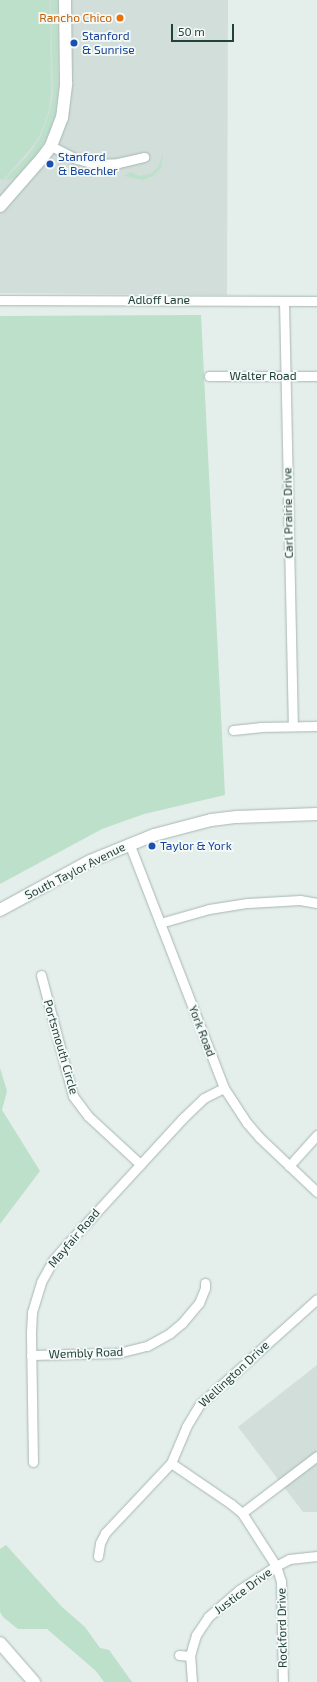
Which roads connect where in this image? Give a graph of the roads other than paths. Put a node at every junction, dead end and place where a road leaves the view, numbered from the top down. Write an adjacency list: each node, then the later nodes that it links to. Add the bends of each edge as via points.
1 (65, 0): 2 (street, via 66,96 62,118)
2 (51, 146): 3 (street, via 94,164 118,163); 4 (street)
3 (144, 157)
4 (0, 206)
5 (0, 300): 6 (street, Adloff Lane)
6 (284, 300): 7 (street, Adloff Lane); 9 (street, Carl Prairie Drive)
7 (317, 301)
8 (208, 376): 9 (street, Walter Road)
9 (285, 376): 10 (street, Walter Road); 11 (street, Carl Prairie Drive)
10 (317, 376)
11 (293, 726): 12 (street); 13 (street)
12 (317, 726)
13 (233, 730)
14 (317, 814): 15 (street, South Taylor Avenue, via 259,815 211,820 175,828)
15 (129, 843): 17 (street, South Taylor Avenue, via 90,861); 18 (street, York Road)
16 (317, 903): 18 (street, via 300,900 232,905 209,909)
17 (0, 910)
18 (160, 924): 20 (street, York Road)
19 (41, 975): 22 (street, Portsmouth Circle, via 73,1096 88,1116)
20 (224, 1088): 22 (street, Mayfair Road, via 193,1107); 23 (street, York Road, via 247,1123)
21 (317, 1135): 23 (street)
22 (140, 1164): 27 (street, Mayfair Road, via 68,1243 45,1273 36,1292 32,1312)
23 (289, 1166): 24 (street, York Road)
24 (317, 1192)
25 (205, 1284): 27 (street, Wembly Road, via 199,1303 182,1323 147,1346 118,1353)
26 (317, 1299): 30 (street, Wellington Drive, via 200,1404 186,1427)
27 (31, 1355): 29 (street, Mayfair Road)
28 (317, 1456): 31 (street)
29 (33, 1462)
30 (171, 1463): 31 (street, Rockford Drive); 32 (street, Wellington Drive, via 105,1533)
31 (242, 1513): 34 (street, Rockford Drive)
32 (98, 1556)
33 (317, 1556): 34 (street, Justice Drive, via 289,1559)
34 (276, 1566): 37 (street, Justice Drive, via 239,1590 208,1617 196,1635); 40 (street, Rockford Drive, via 282,1587)
35 (0, 1643): 38 (street)
36 (179, 1655): 37 (street)
37 (190, 1656): 39 (street, Justice Drive)
38 (34, 1682)
39 (192, 1682)
40 (284, 1682)

